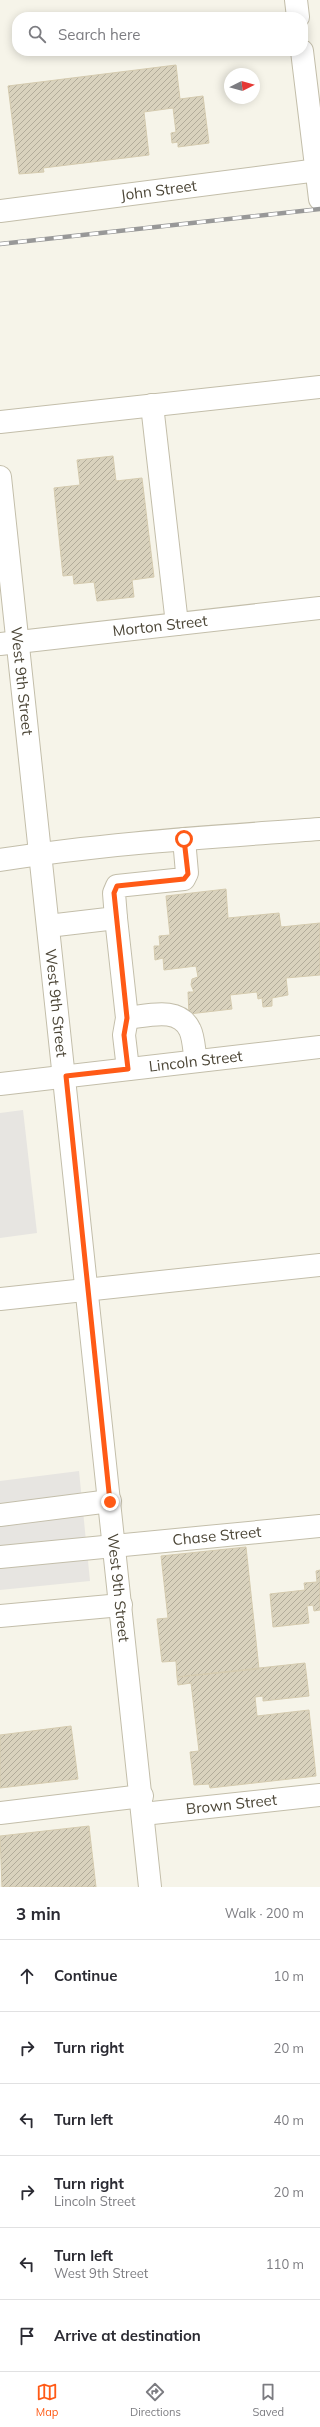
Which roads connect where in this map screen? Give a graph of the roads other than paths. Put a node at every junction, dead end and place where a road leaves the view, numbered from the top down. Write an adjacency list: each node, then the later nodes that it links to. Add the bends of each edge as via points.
1 (296, 0): 2 (street)
2 (297, 12)
3 (303, 56): 4 (street)
4 (317, 134): 5 (street)
5 (318, 170): 6 (street); 7 (street, John Street)
6 (320, 199)
7 (0, 211)
8 (320, 386): 9 (street)
9 (152, 405): 10 (street); 13 (street)
10 (0, 422)
11 (0, 477): 14 (street, West 9th Street)
12 (320, 608): 13 (street, Morton Street)
13 (177, 624): 14 (street, Morton Street)
14 (9, 643): 17 (street, West 9th Street)
15 (320, 829): 16 (street)
16 (184, 839): 17 (street); 19 (street, via 188,874 184,879 117,886 114,893)
17 (39, 854): 18 (street); 20 (street, West 9th Street)
18 (0, 860)
19 (116, 918): 20 (street); 21 (street)
20 (48, 926): 25 (street, West 9th Street)
21 (127, 1018): 23 (street, via 168,1014 178,1016 191,1031); 24 (street, via 124,1035)
22 (320, 1047): 23 (street, Lincoln Street)
23 (196, 1061): 24 (street, Lincoln Street)
24 (128, 1069): 25 (street, Lincoln Street)
25 (66, 1076): 26 (street, Lincoln Street); 28 (street, West 9th Street)
26 (0, 1084)
27 (320, 1265): 28 (street)
28 (88, 1288): 29 (street); 30 (street, West 9th Street)
29 (0, 1299)
30 (110, 1502): 31 (street); 33 (street, West 9th Street)
31 (0, 1515)
32 (320, 1526): 33 (street, Chase Street)
33 (115, 1548): 34 (street, Chase Street); 35 (street, West 9th Street)
34 (0, 1557)
35 (121, 1605): 36 (street); 38 (street, West 9th Street)
36 (0, 1616)
37 (320, 1795): 38 (street, Brown Street)
38 (142, 1805): 39 (street, Brown Street); 40 (street, West 9th Street)
39 (0, 1813)
40 (150, 1887)

